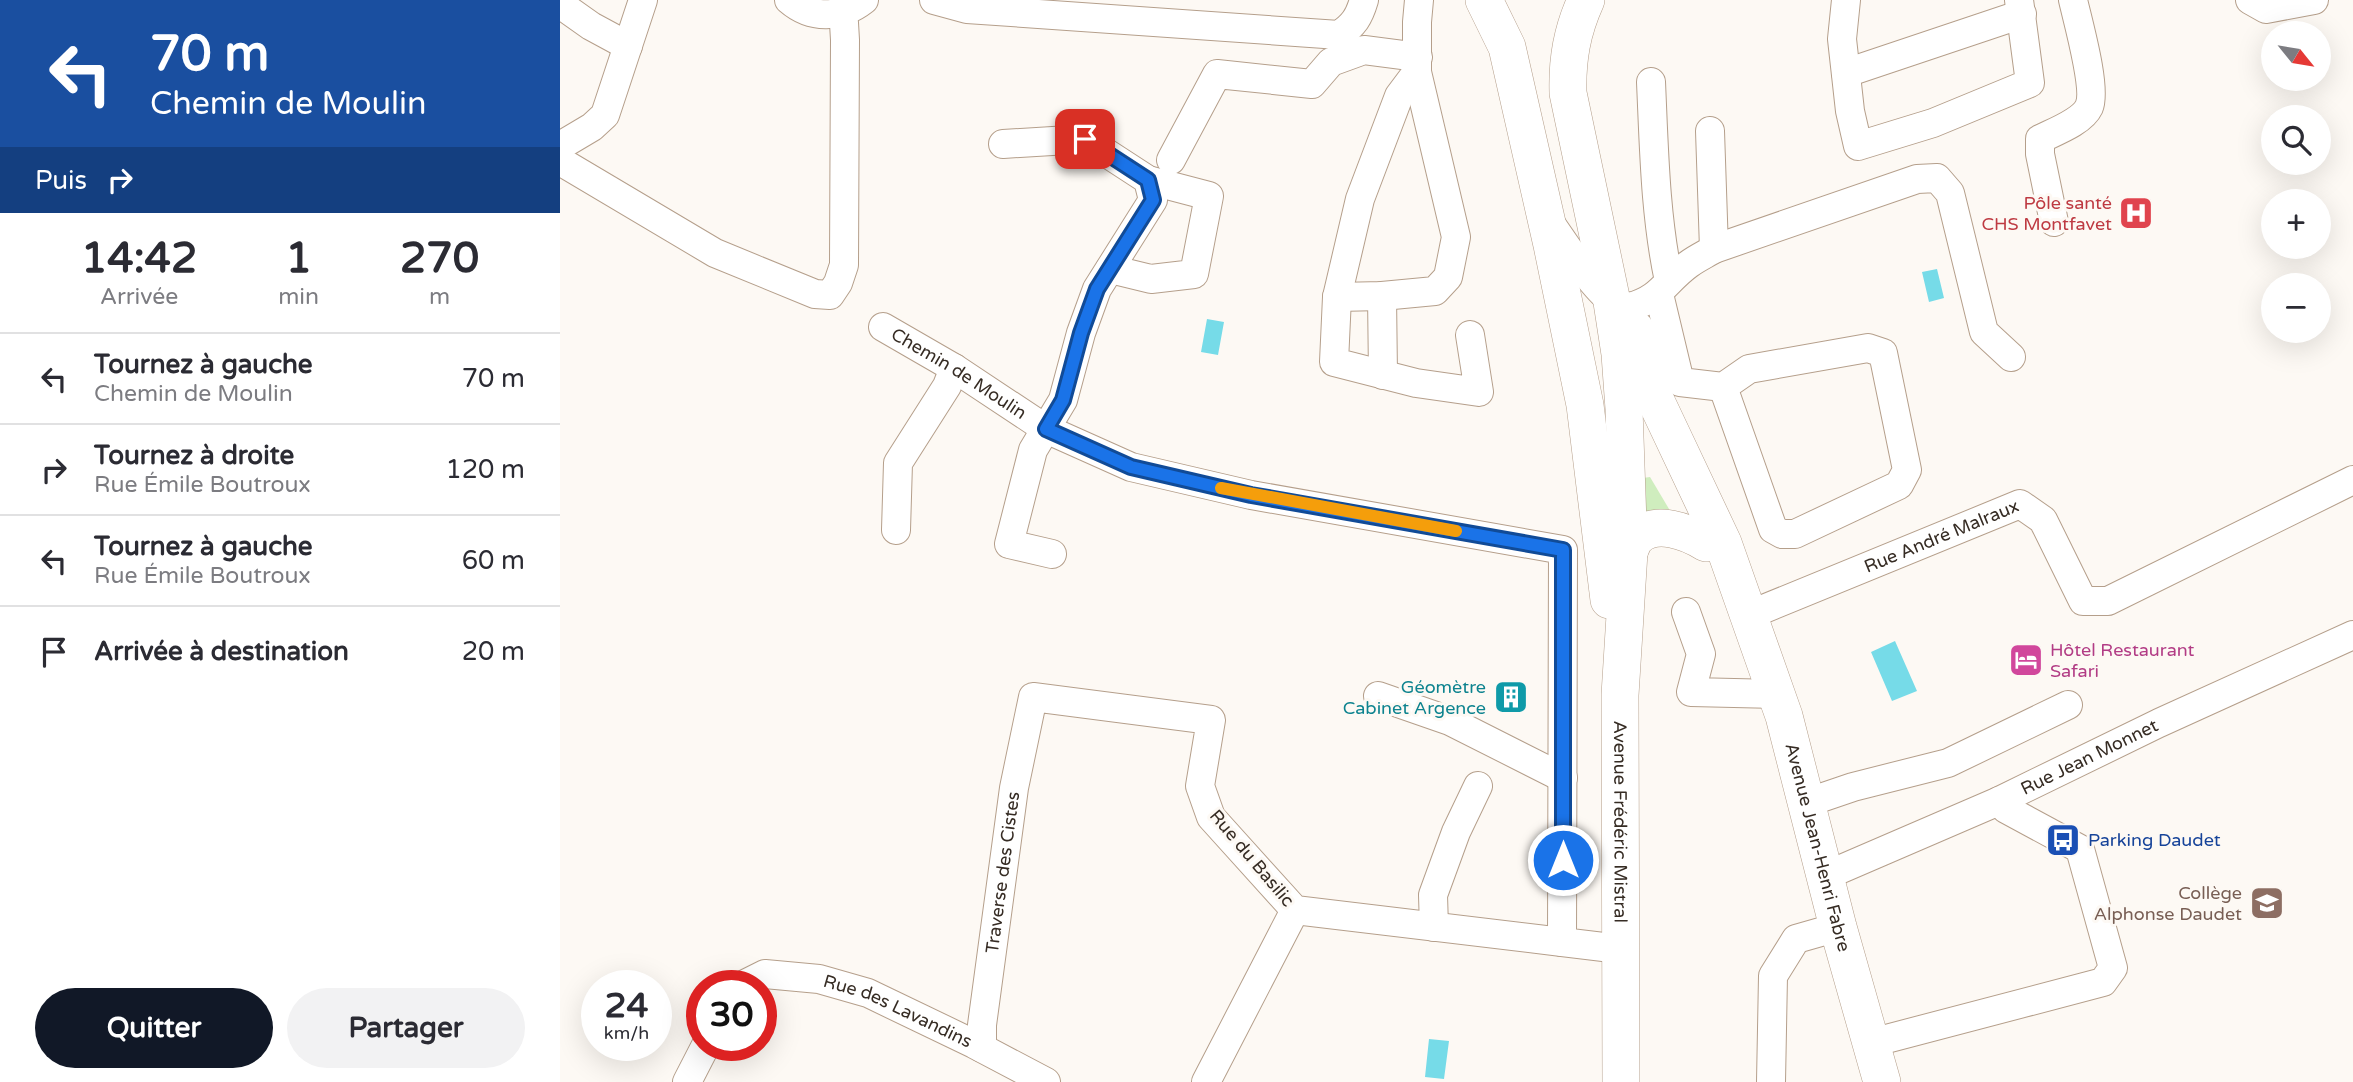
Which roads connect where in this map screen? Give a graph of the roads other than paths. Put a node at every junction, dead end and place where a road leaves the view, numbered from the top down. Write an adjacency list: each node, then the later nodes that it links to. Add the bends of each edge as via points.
1 (643, 0): 15 (street)
2 (789, 0): 13 (street, via 817,14)
3 (934, 0): 4 (street, via 967,9 1339,34 1358,18)
4 (1364, 0)
5 (1419, 0): 16 (street)
6 (1484, 0): 26 (main road, via 1507,47)
7 (1586, 0): 30 (main road, via 1571,40 1568,93 1579,139)
8 (1846, 0): 17 (street, via 1842,39)
9 (2073, 0): 25 (street, via 2092,92 2089,108 2070,125 2040,139)
10 (2250, 0): 11 (street, via 2266,9)
11 (2314, 0)
12 (560, 4): 15 (street)
13 (853, 6): 22 (street, via 844,23 844,265 830,295 815,294 715,253)
14 (2020, 7): 17 (street); 17 (street, via 2030,83 1933,123 1858,146)
15 (628, 46): 21 (street, via 605,115)
16 (1418, 64): 23 (street, via 1364,50 1331,62 1312,84 1217,74); 29 (street, via 1457,237 1448,277 1435,291); 31 (street, via 1399,96 1360,199)
17 (1846, 73)
18 (1651, 82): 30 (street, via 1663,255)
19 (1710, 131): 27 (street)
20 (1003, 144): 24 (street, via 1085,139)
21 (560, 146)
22 (560, 160)
23 (1171, 160)
24 (1148, 180): 28 (street, via 1153,200); 28 (street, via 1209,196 1194,274 1151,279)
25 (2054, 222)
26 (1548, 229): 30 (street, via 1583,270); 38 (main road); 49 (main road, via 1585,405)
27 (1714, 249): 30 (street); 34 (street, via 1917,179 1937,178 1950,193 1984,332)
28 (1110, 269): 39 (street, via 1097,289 1081,333 1063,400)
29 (1382, 296): 31 (street); 36 (street)
30 (1643, 296): 37 (street, via 1680,382); 38 (main road, via 1620,354); 46 (main road, via 1654,397 1723,544)
31 (1337, 297): 36 (street, via 1334,362)
32 (883, 327): 35 (street, Chemin de Moulin)
33 (1470, 335): 36 (street, via 1479,392)
34 (2011, 356)
35 (954, 368): 39 (street, Chemin de Moulin); 41 (street, via 898,463)
36 (1383, 375)
37 (1723, 387): 37 (street, via 1773,529 1782,534 1796,534 1899,485 1907,470 1883,353 1868,348 1749,369)
38 (1624, 409): 42 (main road); 43 (main road)
39 (1046, 429): 44 (street, via 1033,450 1009,544); 53 (street, Chemin de Moulin, via 1131,467 1251,495 1563,550)
40 (2353, 480): 46 (street, Rue André Malraux, via 2108,601 2083,601 2043,520 2020,504)
41 (896, 530)
42 (1706, 543): 43 (main road, via 1679,530 1650,530 1637,537); 46 (main road)
43 (1629, 552): 49 (main road)
44 (1052, 554)
45 (1686, 612): 48 (street, via 1701,654 1691,692)
46 (1749, 615): 48 (main road, Avenue Jean-Henri Fabre)
47 (2353, 635): 55 (street, Rue Jean Monnet)
48 (1777, 694): 56 (main road, Avenue Jean-Henri Fabre)
49 (1620, 695): 62 (main road, Avenue Frédéric Mistral)
50 (1378, 696): 53 (street, via 1450,720)
51 (1033, 698): 58 (street, Rue du Basilic, via 1211,720 1200,786 1212,817); 65 (street, Traverse des Cistes, via 1014,788)
52 (2068, 705): 56 (street, via 1948,763)
53 (1563, 778): 61 (street)
54 (1478, 786): 59 (street, via 1433,895)
55 (1999, 801): 57 (street, Rue Jean Monnet); 64 (street, via 2080,849 2113,968 2103,982)
56 (1807, 803): 57 (main road, Avenue Jean-Henri Fabre)
57 (1825, 876): 60 (main road, Avenue Jean-Henri Fabre)
58 (1295, 910): 59 (street, Rue du Basilic); 69 (street)
59 (1434, 927): 61 (street, Rue du Basilic)
60 (1838, 927): 64 (main road, Avenue Jean-Henri Fabre); 71 (street, via 1796,939 1773,976)
61 (1562, 942): 62 (street, Avenue Frédéric Mistral)
62 (1620, 949): 70 (main road, Avenue Frédéric Mistral)
63 (777, 975): 65 (street, Rue des Lavandins, via 819,979 867,993)
64 (1871, 1042): 72 (main road, Avenue Jean-Henri Fabre)
65 (982, 1048): 68 (street, Rue des Lavandins)
66 (698, 1061): 67 (street)
67 (687, 1082)
68 (1046, 1082)
69 (1206, 1082)
70 (1621, 1082)
71 (1771, 1082)
72 (1882, 1082)

